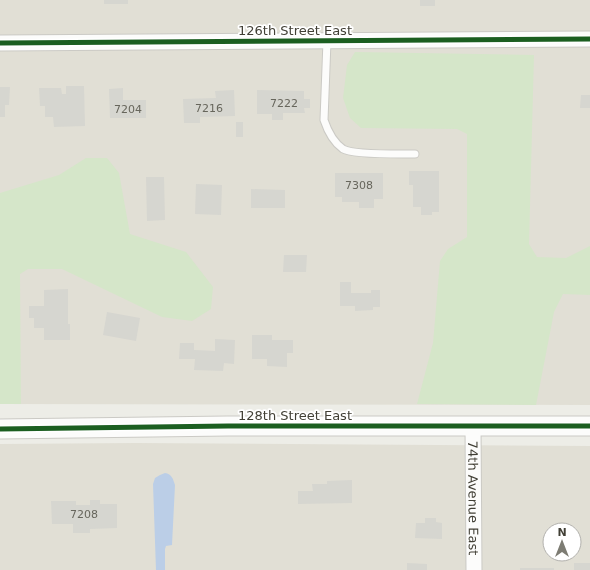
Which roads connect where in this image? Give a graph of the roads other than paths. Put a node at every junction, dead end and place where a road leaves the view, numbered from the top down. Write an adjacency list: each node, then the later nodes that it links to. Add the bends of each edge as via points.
1 (590, 39): 2 (street, 126th Street East)
2 (327, 40): 3 (street, 126th Street East); 4 (lane, via 324,120 334,140 344,150)
3 (0, 43)
4 (415, 154)
5 (473, 426): 6 (street, 128th Street East); 7 (street, 128th Street East); 8 (street, 74th Avenue East)
6 (590, 426)
7 (0, 429)
8 (474, 570)

